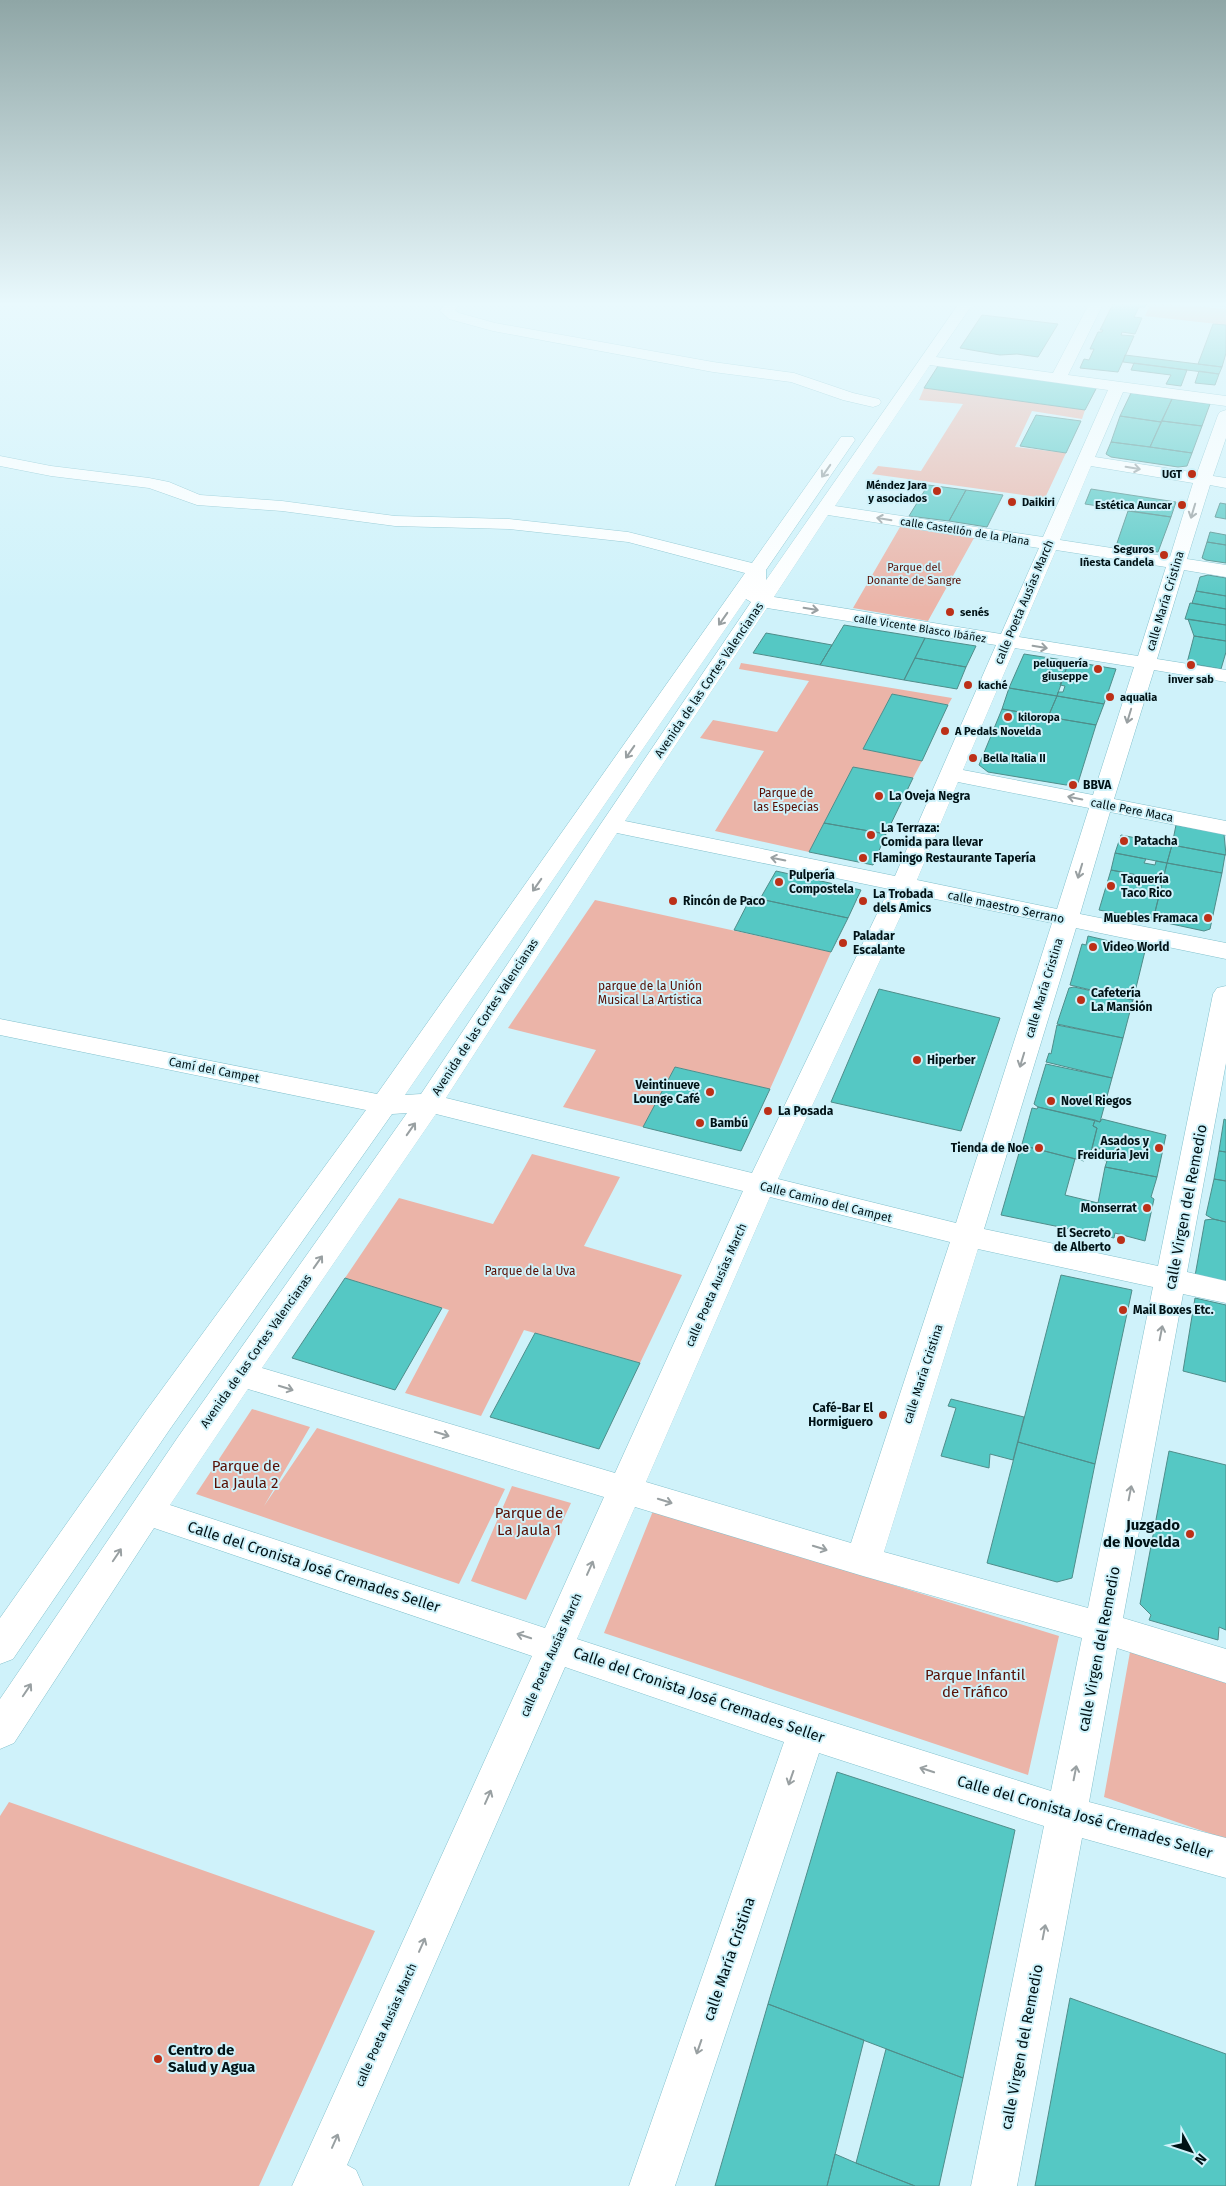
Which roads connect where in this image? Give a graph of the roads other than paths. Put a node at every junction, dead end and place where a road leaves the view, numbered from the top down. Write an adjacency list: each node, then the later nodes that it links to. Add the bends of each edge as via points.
1 (873, 404): 11 (street, Avenida de las Cortes Valencianas, one-way to 11)
2 (896, 404): 8 (street, Avenida de las Cortes Valencianas)
3 (1110, 404): 5 (street, calle Poeta Ausías March)
4 (1223, 430): 7 (street, calle María Cristina)
5 (1085, 460): 7 (street, one-way to 7); 9 (street, calle Poeta Ausías March)
6 (0, 461): 11 (street, via 163,486 197,500 282,506 412,522 509,524 628,537)
7 (1214, 481): 10 (street, calle María Cristina, one-way to 10)
8 (823, 510): 9 (street, calle Castellón de la Plana, one-way to 8); 13 (street, Avenida de las Cortes Valencianas)
9 (1049, 544): 10 (street, calle Castellón de la Plana); 14 (street, calle Poeta Ausías March)
10 (1176, 563): 12 (street, calle Castellón de la Plana); 15 (street, calle María Cristina)
11 (757, 570): 13 (street, via 752,594); 28 (street, Avenida de las Cortes Valencianas, one-way to 28)
12 (1226, 571)
13 (762, 601): 14 (street, calle Vicente Blasco Ibáñez, one-way to 14); 19 (street, Avenida de las Cortes Valencianas)
14 (1007, 642): 15 (street, calle Vicente Blasco Ibáñez, one-way to 15); 17 (street, calle Poeta Ausías March)
15 (1145, 664): 16 (street, calle Vicente Blasco Ibáñez); 18 (street, calle María Cristina, one-way to 18)
16 (1226, 676)
17 (950, 774): 18 (street, calle Pere Maca, one-way to 17); 21 (street, calle Poeta Ausías March)
18 (1101, 804): 20 (street, calle Pere Maca); 22 (street, calle María Cristina, one-way to 22)
19 (611, 825): 21 (street, calle maestro Serrano, one-way to 19); 27 (street, Avenida de las Cortes Valencianas)
20 (1226, 828)
21 (902, 884): 22 (street, calle maestro Serrano); 29 (street, calle Poeta Ausías March)
22 (1065, 919): 23 (street, calle maestro Serrano); 30 (street, calle María Cristina, one-way to 30)
23 (1226, 951)
24 (1226, 994): 26 (street, calle Virgen del Remedio)
25 (0, 1027): 28 (street, Camí del Campet)
26 (1221, 1053): 31 (street, calle Virgen del Remedio)
27 (429, 1103): 28 (street, Camí del Campet); 29 (street, Calle Camino del Campet); 33 (street, Avenida de las Cortes Valencianas, one-way to 27)
28 (384, 1105): 39 (street, Avenida de las Cortes Valencianas, via 158,1420)
29 (760, 1186): 30 (street, Calle Camino del Campet); 34 (street, calle Poeta Ausías March)
30 (967, 1236): 31 (street, Calle Camino del Campet); 36 (street, calle María Cristina)
31 (1172, 1281): 32 (street, Calle Camino del Campet); 37 (street, calle Virgen del Remedio, one-way to 31)
32 (1226, 1292)
33 (240, 1374): 34 (street, one-way to 34); 35 (street, Avenida de las Cortes Valencianas)
34 (625, 1489): 36 (street, one-way to 36); 38 (street, calle Poeta Ausías March, one-way to 34)
35 (146, 1511): 38 (street, Calle del Cronista José Cremades Seller, one-way to 35); 41 (street, Avenida de las Cortes Valencianas, one-way to 35)
36 (863, 1561): 37 (street)
37 (1104, 1628): 40 (street); 43 (street, calle Virgen del Remedio, one-way to 37)
38 (555, 1646): 42 (street, Calle del Cronista José Cremades Seller); 45 (street, calle Poeta Ausías March, one-way to 38)
39 (0, 1648)
40 (1226, 1666)
41 (0, 1731)
42 (807, 1732): 43 (street, Calle del Cronista José Cremades Seller, one-way to 42); 46 (street, calle María Cristina, one-way to 46)
43 (1067, 1815): 44 (street, Calle del Cronista José Cremades Seller); 47 (street, calle Virgen del Remedio, one-way to 43)
44 (1226, 1858)
45 (325, 2183)
46 (652, 2186)
47 (994, 2186)

